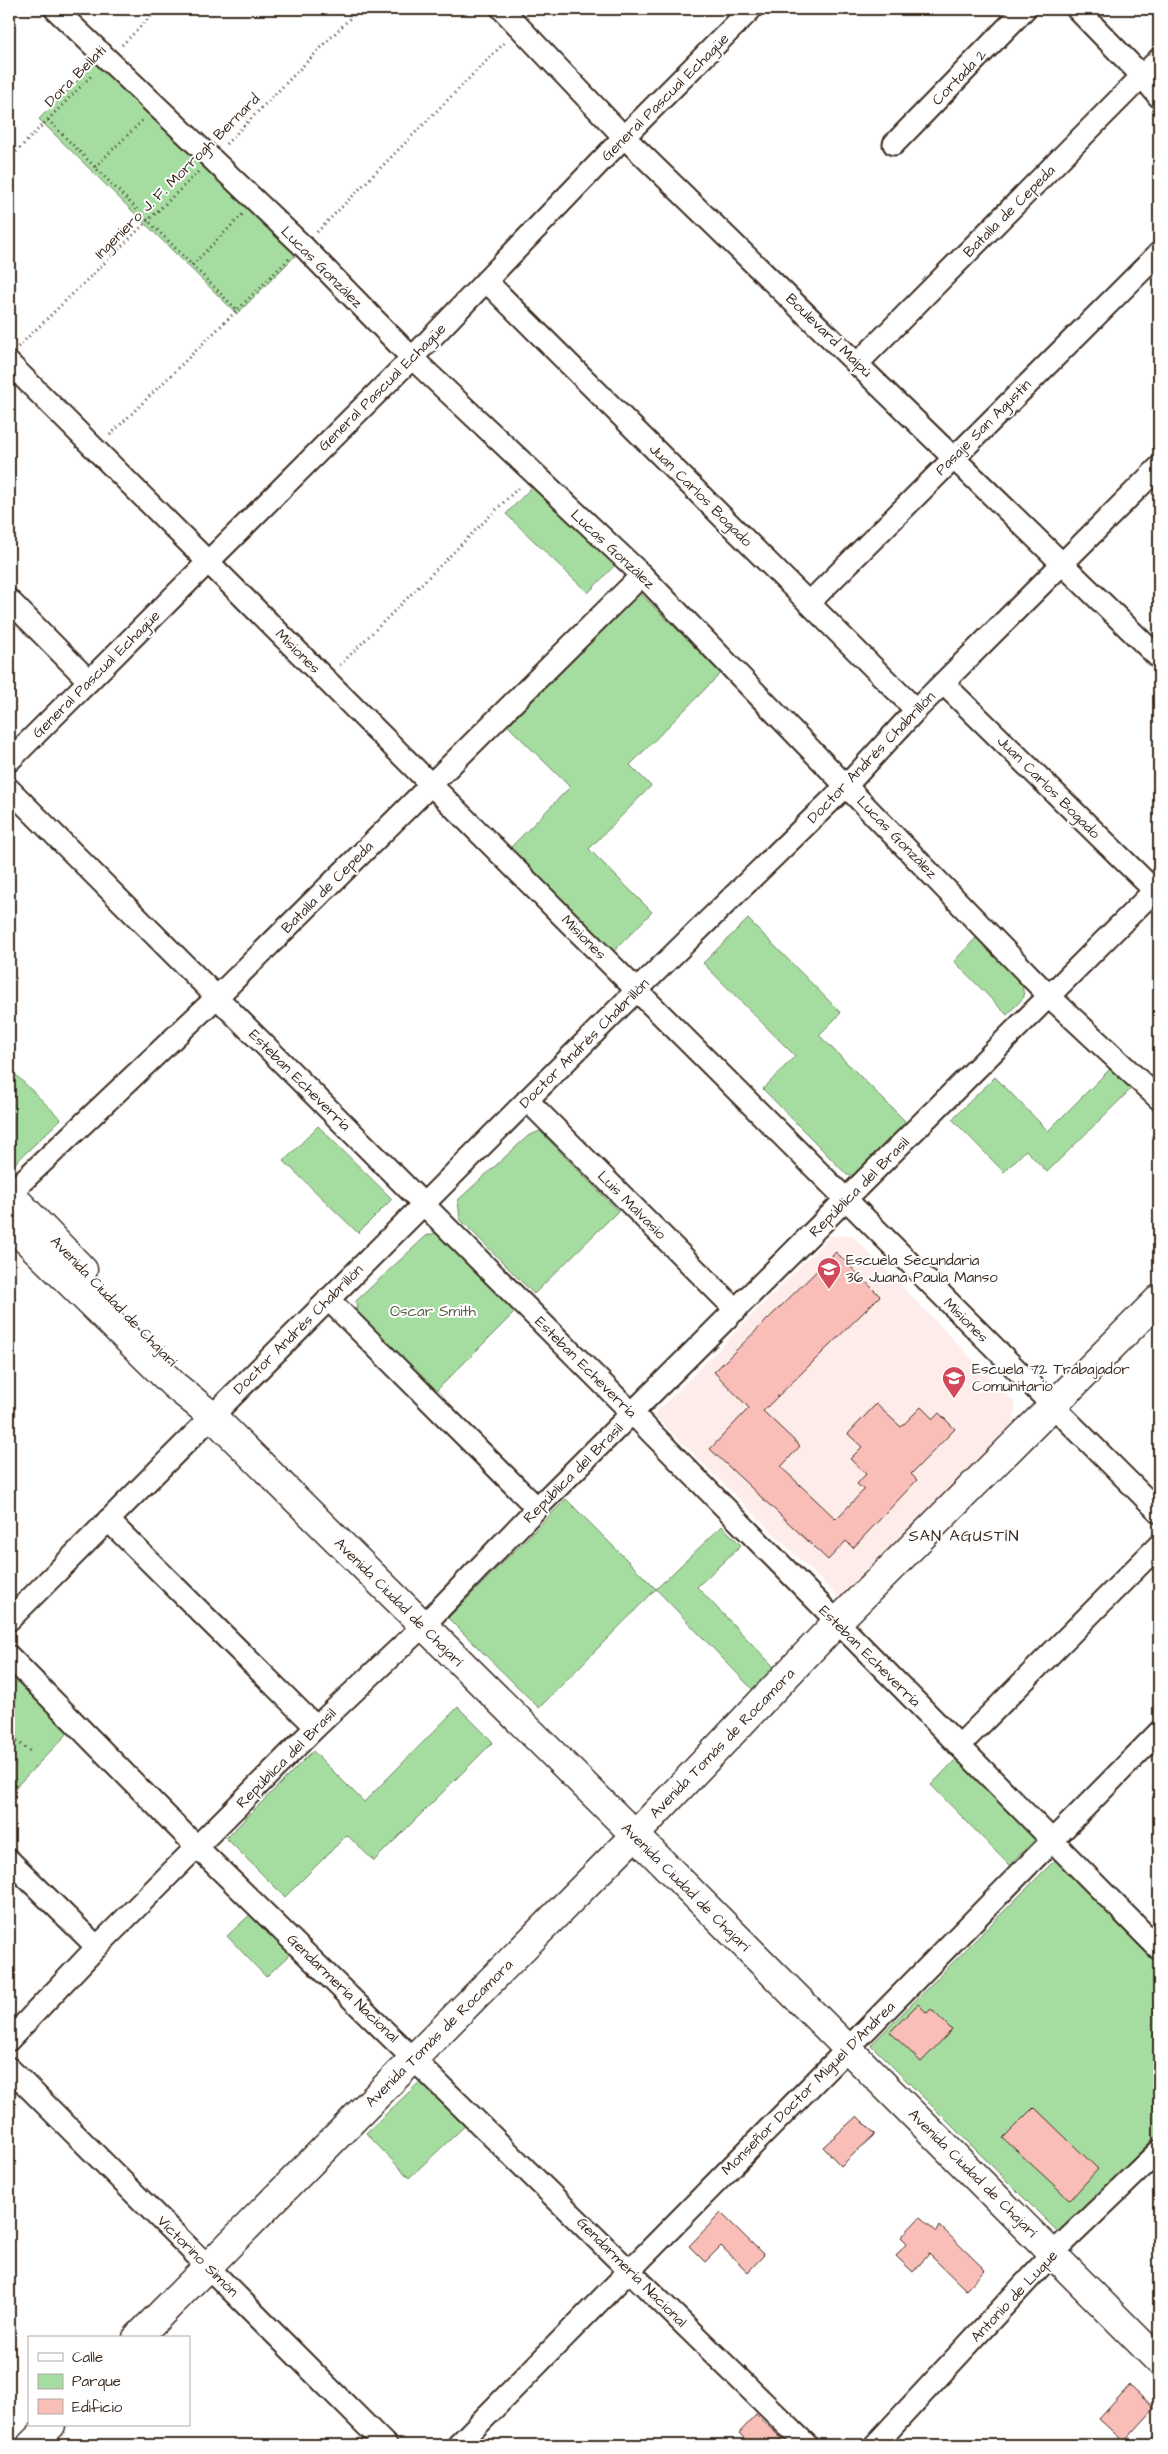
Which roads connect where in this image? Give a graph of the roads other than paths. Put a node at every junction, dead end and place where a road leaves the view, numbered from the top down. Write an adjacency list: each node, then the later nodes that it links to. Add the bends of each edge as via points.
1 (55, 9): 14 (street, Lucas González, via 302,246)
2 (502, 9): 9 (street, Boulevard Maipú)
3 (751, 9): 9 (street, General Pascual Echagüe)
4 (1025, 9): 10 (street, Cortada 2)
5 (1077, 9): 7 (street)
6 (1159, 59): 7 (street, Batalla de Cepeda)
7 (1142, 76): 8 (street); 15 (street, Batalla de Cepeda)
8 (1159, 97)
9 (624, 137): 12 (street, General Pascual Echagüe); 15 (street, Boulevard Maipú)
10 (894, 144)
11 (1159, 253): 16 (street, Pasaje San Agustín)
12 (486, 281): 14 (street, General Pascual Echagüe); 22 (street, Juan Carlos Bogado)
13 (12, 356): 18 (street, Misiones)
14 (412, 358): 18 (street, General Pascual Echagüe); 20 (street, Lucas González)
15 (858, 362): 16 (street, Boulevard Maipú)
16 (953, 456): 19 (street, Boulevard Maipú); 22 (street, Pasaje San Agustín)
17 (1159, 467): 19 (street, Doctor Andrés Chabrillón)
18 (208, 562): 24 (street, General Pascual Echagüe); 28 (street, Misiones)
19 (1062, 564): 23 (street, Boulevard Maipú); 25 (street, Doctor Andrés Chabrillón)
20 (642, 575): 28 (street, Batalla de Cepeda); 29 (street, Lucas González)
21 (9, 600): 24 (street)
22 (809, 603): 26 (street, Juan Carlos Bogado)
23 (1159, 658)
24 (89, 680): 27 (street, General Pascual Echagüe)
25 (943, 683): 26 (street, Doctor Andrés Chabrillón); 31 (street, Juan Carlos Bogado)
26 (916, 710): 29 (street, Doctor Andrés Chabrillón)
27 (9, 761)
28 (431, 784): 32 (street, Misiones); 34 (street, Batalla de Cepeda)
29 (846, 785): 32 (street, Doctor Andrés Chabrillón); 33 (street, Lucas González)
30 (9, 789): 34 (street, Esteban Echeverría)
31 (1157, 888): 33 (street, República del Brasil)
32 (637, 990): 36 (street, Doctor Andrés Chabrillón); 38 (street, Misiones)
33 (1049, 996): 35 (street, Lucas González); 38 (street, República del Brasil)
34 (217, 997): 37 (street, Batalla de Cepeda); 39 (street, Esteban Echeverría)
35 (1159, 1099)
36 (527, 1100): 39 (street, Doctor Andrés Chabrillón); 43 (street, Luis Malvasio)
37 (9, 1194): 46 (main road, Avenida Ciudad de Chajarí, via 186,1376)
38 (846, 1201): 43 (street, República del Brasil); 44 (street, Misiones)
39 (424, 1204): 41 (street, Doctor Andrés Chabrillón); 45 (street, Esteban Echeverría)
40 (9, 1223): 46 (main road, Avenida Ciudad de Chajarí, via 174,1386)
41 (328, 1299): 46 (street, Doctor Andrés Chabrillón); 47 (street)
42 (1159, 1299): 44 (main road, Avenida Tomás de Rocamora)
43 (736, 1310): 45 (street, República del Brasil)
44 (1054, 1407): 48 (street, Misiones); 52 (main road, Avenida Tomás de Rocamora)
45 (632, 1413): 47 (street, República del Brasil); 52 (street, Esteban Echeverría)
46 (211, 1415): 49 (street, Doctor Andrés Chabrillón); 53 (main road, Avenida Ciudad de Chajarí)
47 (536, 1508): 53 (street, República del Brasil)
48 (1159, 1512)
49 (108, 1520): 51 (street, Doctor Andrés Chabrillón); 55 (street)
50 (1159, 1545): 57 (street)
51 (9, 1620)
52 (838, 1622): 57 (street, Esteban Echeverría); 58 (main road, Avenida Tomás de Rocamora)
53 (423, 1626): 55 (street, República del Brasil); 58 (main road, Avenida Ciudad de Chajarí)
54 (9, 1656): 60 (street, Gendarmería Nacional)
55 (316, 1727): 60 (street, República del Brasil)
56 (1159, 1732): 59 (street, Monseñor Doctor Miguel D'Andrea)
57 (959, 1746): 59 (street, Esteban Echeverría)
58 (635, 1835): 65 (main road, Avenida Ciudad de Chajarí); 66 (main road, Avenida Tomás de Rocamora)
59 (1052, 1842): 62 (street, Esteban Echeverría); 65 (street, Monseñor Doctor Miguel D'Andrea)
60 (197, 1847): 63 (street, República del Brasil); 66 (street, Gendarmería Nacional)
61 (9, 1860): 63 (street)
62 (1157, 1944)
63 (97, 1947): 64 (street, República del Brasil)
64 (9, 2040)
65 (847, 2049): 69 (main road, Avenida Ciudad de Chajarí); 71 (street, Monseñor Doctor Miguel D'Andrea)
66 (414, 2058): 70 (main road, Avenida Tomás de Rocamora); 71 (street, Gendarmería Nacional)
67 (9, 2068): 70 (street, Victorino Simón)
68 (1159, 2152): 69 (street, Antonio de Luque)
69 (1053, 2253): 73 (main road, Avenida Ciudad de Chajarí); 79 (street, Antonio de Luque)
70 (208, 2266): 72 (main road, Avenida Tomás de Rocamora); 76 (street, Victorino Simón)
71 (629, 2269): 77 (street, Monseñor Doctor Miguel D'Andrea); 78 (street, Gendarmería Nacional)
72 (139, 2336)
73 (1159, 2361)
74 (50, 2426): 75 (main road)
75 (31, 2445)
76 (386, 2445)
77 (458, 2445)
78 (807, 2445)
79 (875, 2445)

